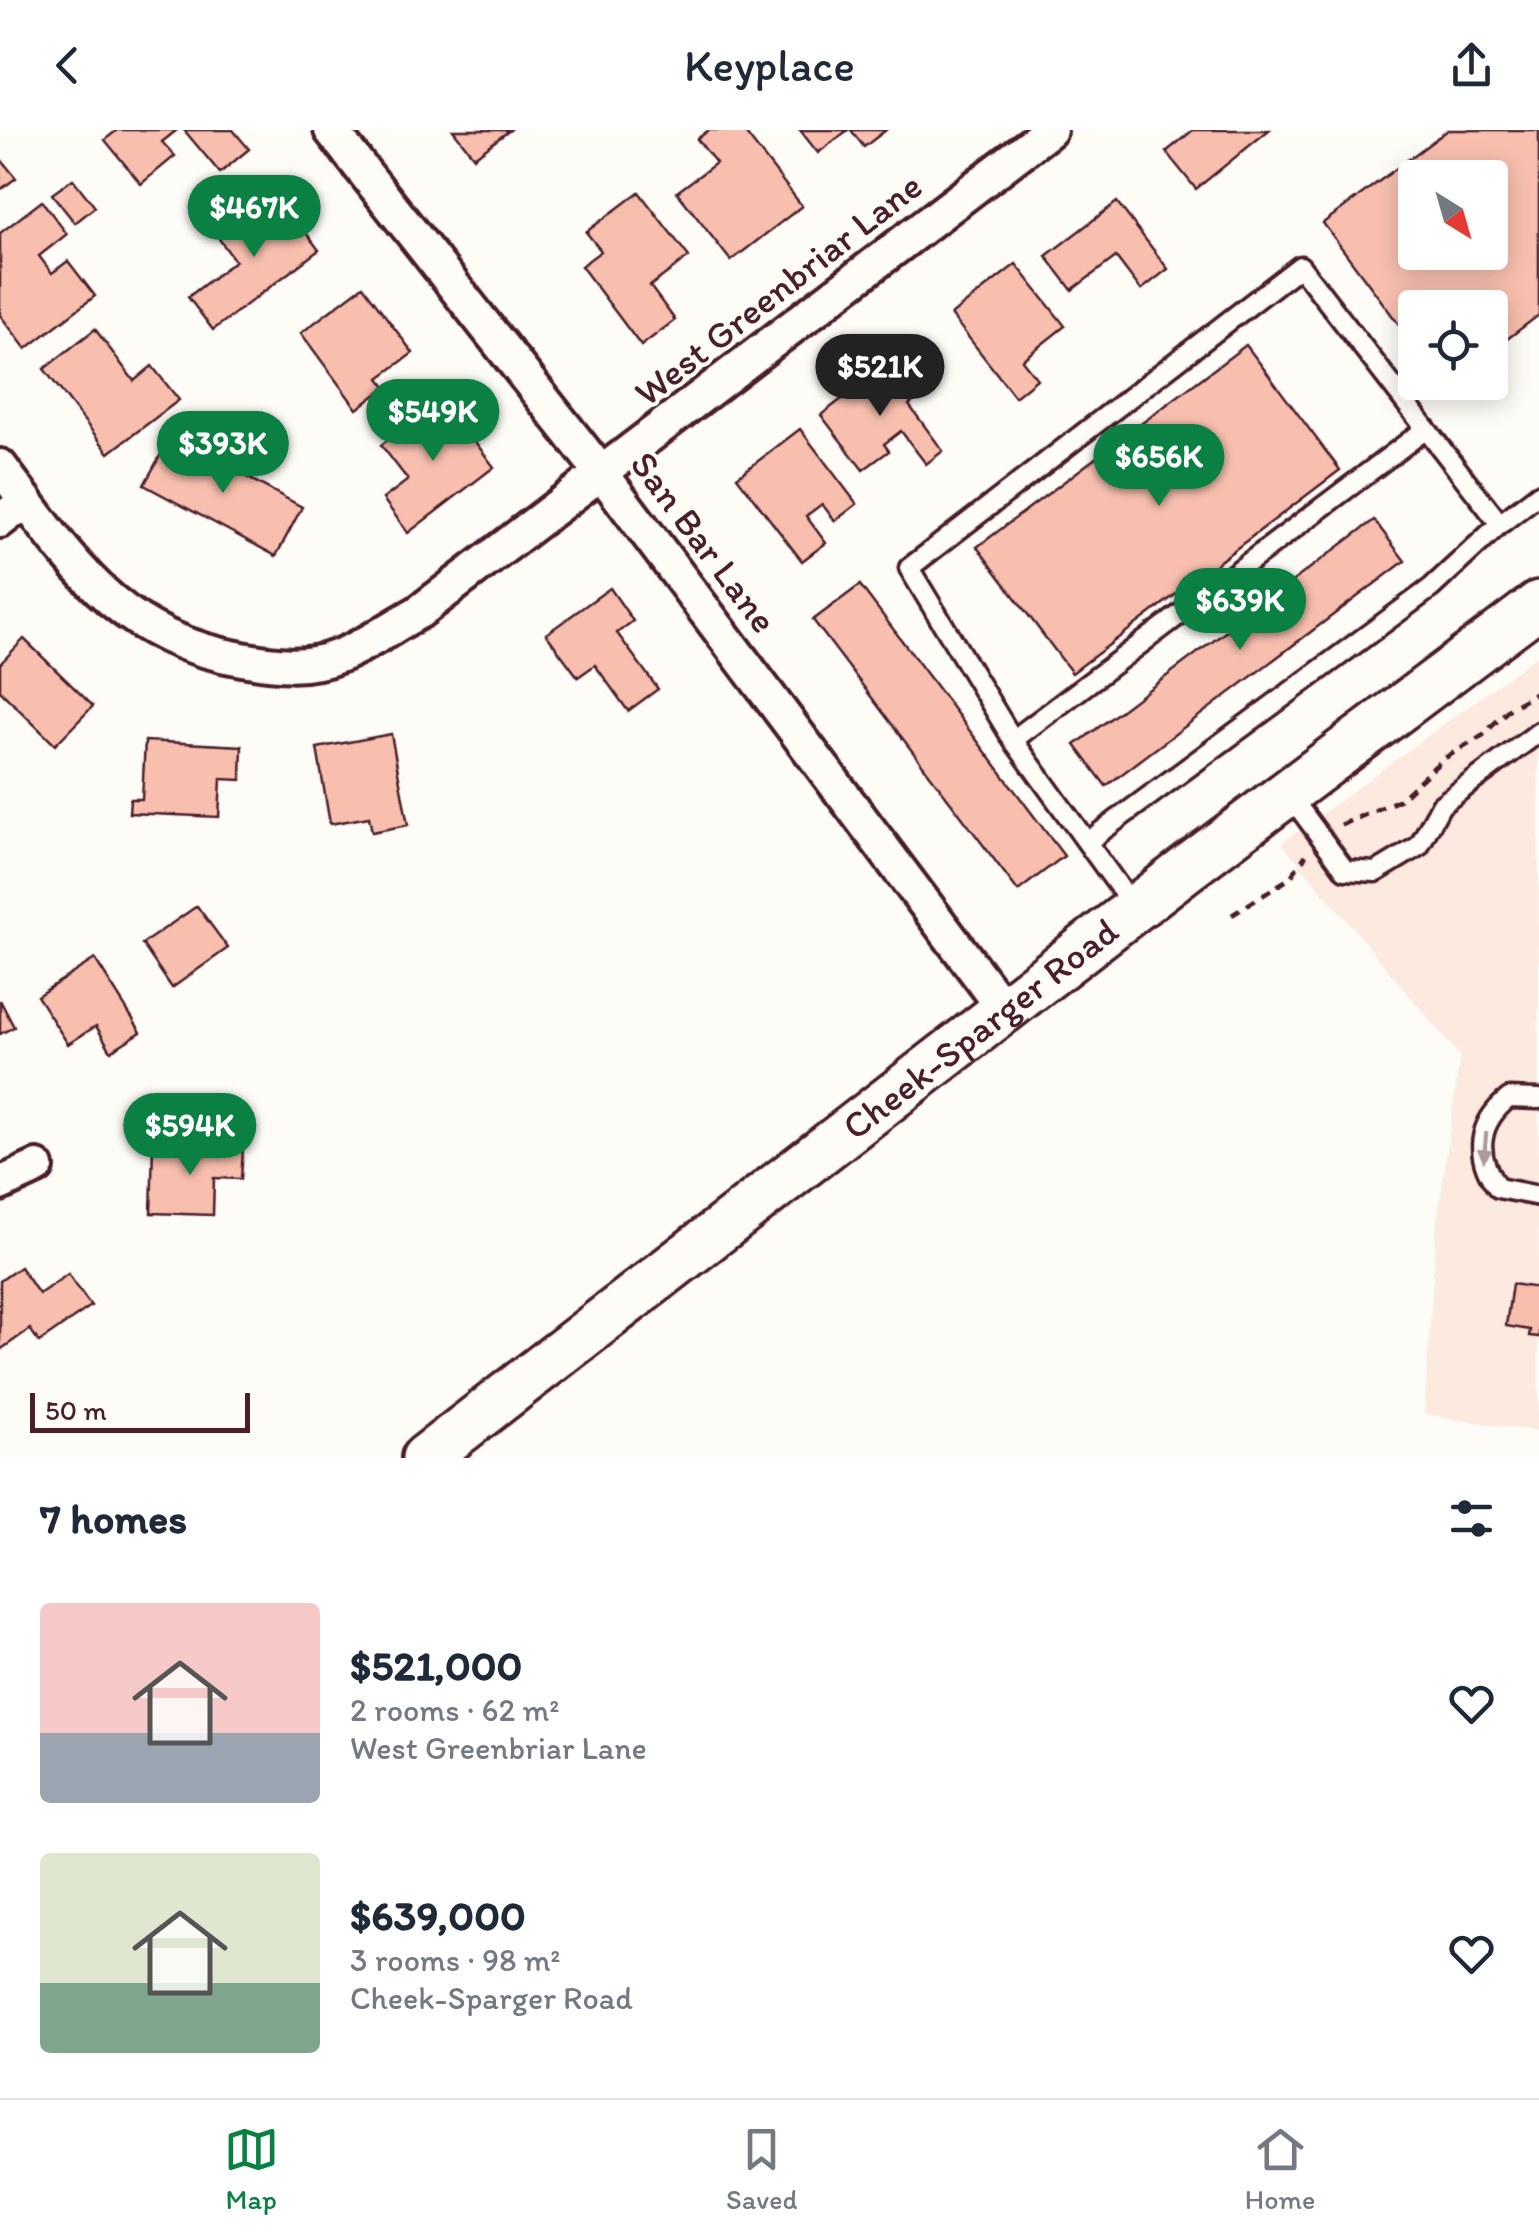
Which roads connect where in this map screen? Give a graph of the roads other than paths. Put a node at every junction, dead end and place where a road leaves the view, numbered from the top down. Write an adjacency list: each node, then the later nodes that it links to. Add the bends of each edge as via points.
1 (330, 130): 5 (street, San Bar Lane)
2 (1050, 130): 5 (street, West Greenbriar Lane)
3 (1426, 429): 8 (lane); 11 (lane); 11 (lane, via 1300,266 909,568)
4 (0, 466): 7 (street, West Greenbriar Lane)
5 (603, 474): 7 (street, West Greenbriar Lane, via 420,612 340,656 306,665 210,654 143,628); 15 (street, San Bar Lane)
6 (1539, 494): 8 (lane)
7 (13, 511)
8 (1500, 524): 13 (lane, via 1431,588)
9 (1539, 604): 12 (main road, Cheek-Sparger Road)
10 (1539, 732): 12 (lane, via 1441,805 1418,846 1376,872 1345,870)
11 (1013, 740): 13 (lane)
12 (1288, 792): 14 (main road, Cheek-Sparger Road)
13 (1087, 842): 14 (lane)
14 (1136, 909): 15 (main road, Cheek-Sparger Road)
15 (1004, 1009): 20 (main road, Cheek-Sparger Road)
16 (1539, 1100): 19 (lane, one-way to 19, via 1509,1098 1493,1111 1481,1144 1484,1169 1498,1188)
17 (37, 1167): 18 (street)
18 (0, 1184)
19 (1539, 1196)
20 (425, 1458)

